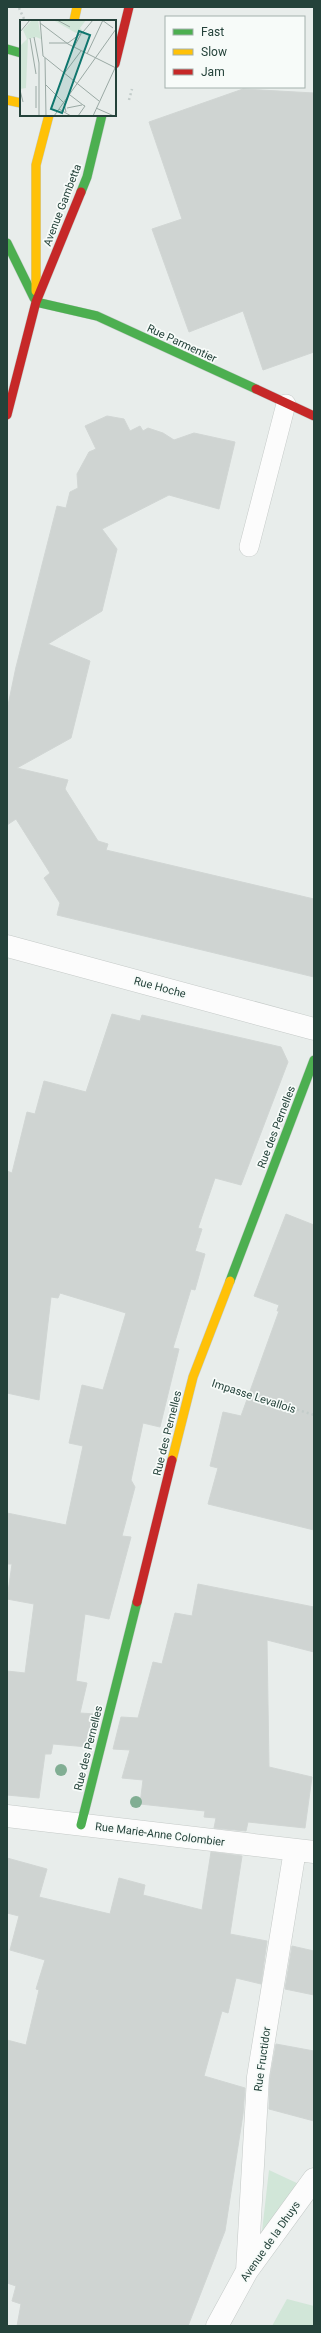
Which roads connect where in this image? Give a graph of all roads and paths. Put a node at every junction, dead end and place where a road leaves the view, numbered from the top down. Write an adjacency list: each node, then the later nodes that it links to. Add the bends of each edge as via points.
1 (77, 7): 5 (street)
2 (129, 7): 8 (street)
3 (19, 8): 4 (path)
4 (25, 20)
5 (74, 20)
6 (7, 50): 7 (street)
7 (20, 53)
8 (116, 60)
9 (7, 100): 10 (street)
10 (20, 103)
11 (48, 116): 14 (street, Avenue Gambetta, via 36,165)
12 (102, 116): 14 (street, Avenue Gambetta, via 88,177)
13 (7, 244): 14 (street)
14 (36, 302): 15 (street, Rue Parmentier, via 97,316); 16 (street, Avenue Gambetta)
15 (286, 404): 17 (street, Rue Parmentier); 18 (lane)
16 (7, 415)
17 (314, 416)
18 (249, 547)
19 (7, 946): 20 (street, Rue Hoche)
20 (314, 1029)
21 (314, 1060): 22 (street, Rue des Pernelles)
22 (193, 1377): 23 (path, Impasse Levallois); 25 (street, Rue des Pernelles)
23 (314, 1415)
24 (7, 1816): 25 (street, Rue Marie-Anne Colombier)
25 (81, 1825): 26 (street, Rue Marie-Anne Colombier)
26 (304, 1851): 28 (street, Rue Fructidor, via 258,2077)
27 (314, 2179): 28 (street, Avenue de la Dhuys)
28 (247, 2271): 29 (street, Avenue de la Dhuys)
29 (217, 2326)

